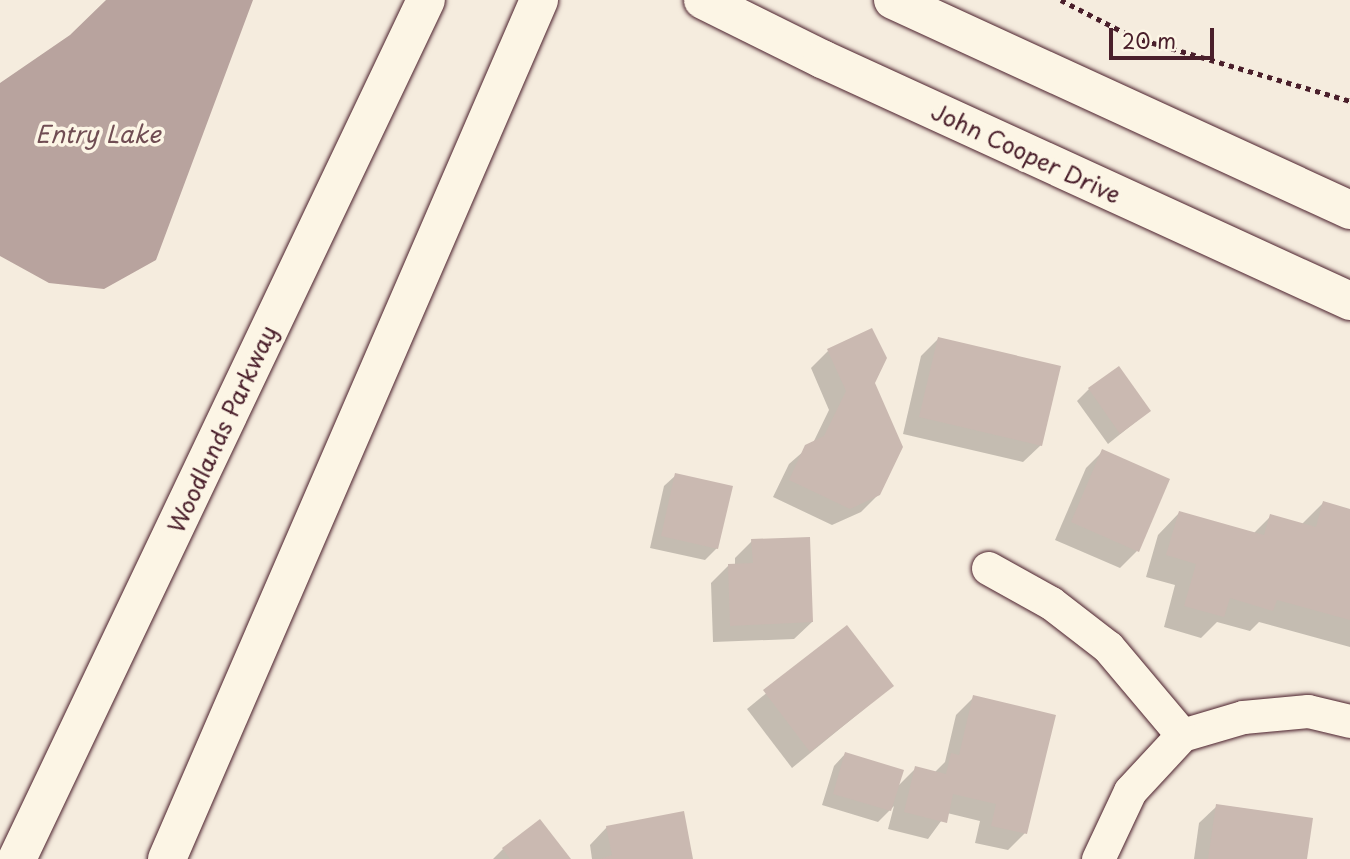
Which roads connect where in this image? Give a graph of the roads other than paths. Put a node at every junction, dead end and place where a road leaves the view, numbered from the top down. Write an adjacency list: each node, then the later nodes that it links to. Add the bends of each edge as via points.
1 (426, 0): 10 (main road, Woodlands Parkway)
2 (539, 0): 11 (main road)
3 (703, 0): 6 (main road, John Cooper Drive)
4 (893, 0): 5 (main road)
5 (1350, 210)
6 (1350, 301)
7 (988, 568): 9 (street, via 1051,603 1108,647)
8 (1350, 721): 9 (street, via 1308,711 1243,717)
9 (1182, 735): 12 (street, via 1130,791)
10 (17, 859)
11 (167, 859)
12 (1098, 859)

